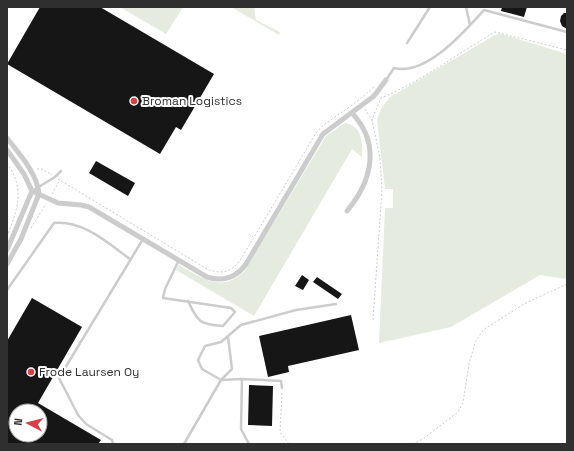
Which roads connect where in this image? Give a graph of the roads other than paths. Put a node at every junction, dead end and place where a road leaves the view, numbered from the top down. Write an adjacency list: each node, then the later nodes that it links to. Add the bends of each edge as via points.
1 (430, 7): 5 (lane)
2 (466, 7): 3 (lane)
3 (470, 25): 4 (lane, via 484,10); 6 (lane, via 453,42 421,66 401,70 394,68)
4 (567, 32)
5 (407, 43)
6 (386, 80): 7 (street, via 374,96)
7 (352, 112): 14 (street, via 363,126 368,140 370,167 358,198); 18 (street, via 324,134 246,264 236,275 215,279)
8 (7, 138): 11 (street, via 31,171)
9 (7, 150): 12 (street, via 24,174)
10 (61, 171): 11 (lane)
11 (38, 187): 12 (lane); 13 (street)
12 (32, 191): 13 (street); 16 (street)
13 (39, 194): 15 (street, via 58,204 89,207); 19 (street, via 21,239)
14 (346, 211)
15 (143, 238): 17 (lane); 18 (street)
16 (7, 250)
17 (130, 258): 20 (lane, via 80,226 66,222 54,223); 27 (lane, via 59,378 78,415 86,424 112,440)
18 (179, 260): 21 (lane, via 163,298)
19 (7, 264)
20 (7, 290)
21 (188, 301): 21 (lane, via 232,308 235,312 222,326 208,325 197,320)
22 (336, 304): 23 (lane, via 296,310 241,325)
23 (228, 337): 25 (lane, via 232,369); 25 (lane, via 205,346 198,360 202,369)
24 (242, 379): 25 (lane); 26 (lane, via 281,381); 29 (lane, via 240,429)
25 (221, 380): 28 (lane)
26 (282, 388)
27 (113, 444)
28 (184, 444)
29 (249, 444)

